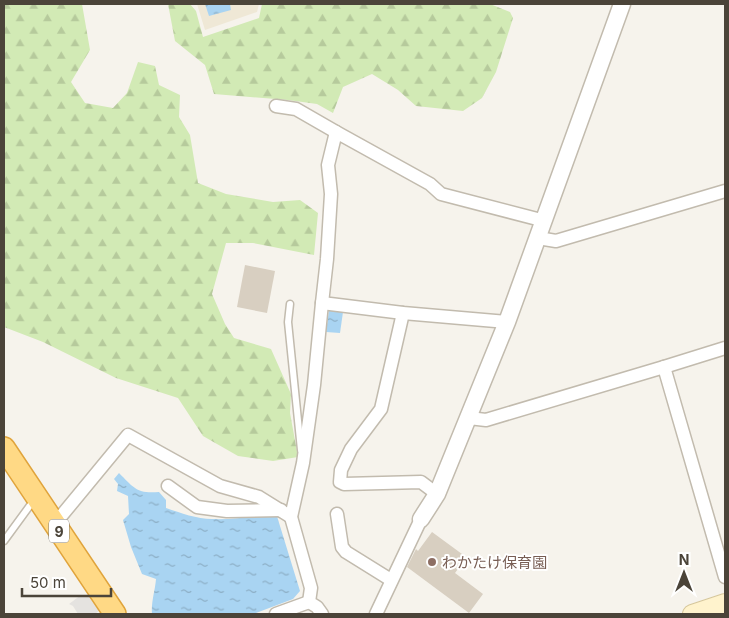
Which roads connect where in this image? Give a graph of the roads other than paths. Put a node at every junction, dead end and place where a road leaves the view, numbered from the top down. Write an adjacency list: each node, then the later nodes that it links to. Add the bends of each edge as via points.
1 (622, 4): 5 (street)
2 (276, 106): 3 (street, via 296,109)
3 (336, 132): 5 (street, via 402,167 441,194); 7 (street, via 328,165 331,194)
4 (725, 191): 6 (street, via 556,241)
5 (545, 221): 6 (street)
6 (538, 238): 10 (street)
7 (322, 303): 9 (street); 15 (street)
8 (290, 304): 15 (lane, via 289,338)
9 (403, 313): 10 (street); 17 (street, via 381,409 351,448 341,470 340,482 421,482)
10 (507, 322): 13 (street)
11 (725, 348): 12 (street)
12 (664, 367): 13 (street, via 486,420); 24 (street)
13 (469, 418): 17 (street)
14 (4, 448): 18 (highway, 9)
15 (303, 463): 19 (street)
16 (168, 486): 19 (street, via 197,507)
17 (437, 494): 21 (street)
18 (36, 497): 22 (highway, 9); 23 (lane)
19 (286, 514): 22 (street, via 259,497 220,486 128,435); 26 (street, via 312,588)
20 (337, 514): 25 (street, via 341,544 346,552)
21 (421, 519): 25 (street)
22 (53, 522): 28 (highway, 9)
23 (4, 541)
24 (725, 577)
25 (392, 580): 31 (street)
26 (309, 602): 29 (street); 30 (street)
27 (725, 603): 32 (main road)
28 (115, 614)
29 (276, 614)
30 (322, 614)
31 (376, 614)
32 (692, 614)

